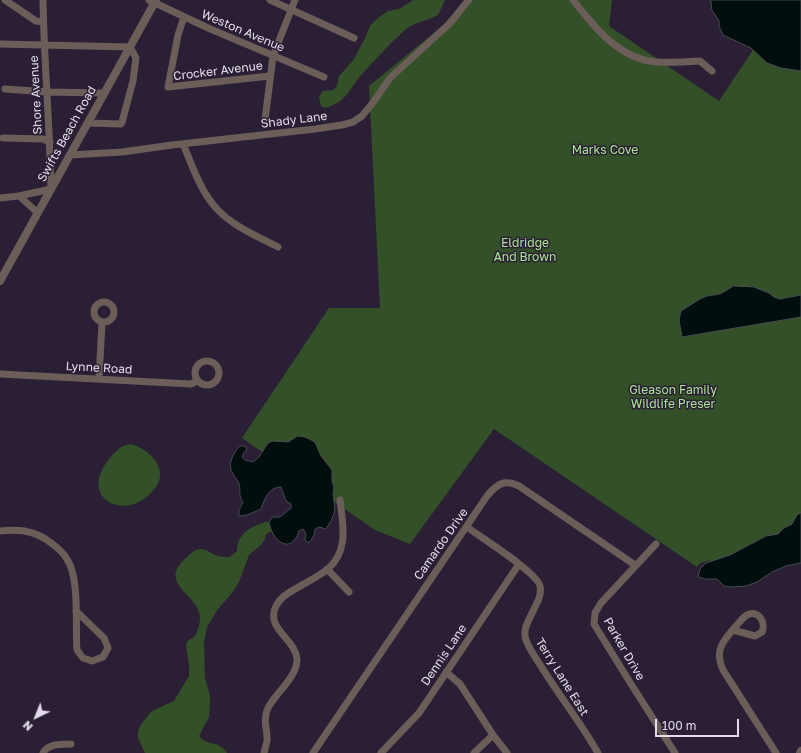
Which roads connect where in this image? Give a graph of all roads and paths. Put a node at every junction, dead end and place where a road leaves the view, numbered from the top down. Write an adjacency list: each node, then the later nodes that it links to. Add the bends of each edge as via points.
1 (6, 0): 10 (street, via 36,21)
2 (43, 0): 10 (street, Shore Avenue)
3 (270, 0): 8 (street)
4 (295, 0): 8 (street)
5 (469, 0): 26 (street, Shady Lane, via 448,25 390,78 362,116 353,122 315,129)
6 (573, 0): 16 (street, via 600,32 623,51 657,62 700,61)
7 (153, 1): 9 (street, Weston Avenue); 14 (street, Swifts Beach Road)
8 (291, 9): 11 (street); 15 (street)
9 (184, 17): 15 (street, Weston Avenue); 17 (street, Crocker Avenue, via 168,88)
10 (43, 22): 13 (street, Shore Avenue)
11 (354, 38)
12 (0, 44): 13 (street)
13 (44, 46): 14 (street); 20 (street, Shore Avenue)
14 (130, 47): 21 (street, Swifts Beach Road); 23 (street, via 136,58 128,105 120,124)
15 (273, 56): 17 (street); 18 (street, Weston Avenue)
16 (712, 71)
17 (270, 76): 22 (street)
18 (324, 77)
19 (5, 89): 20 (street)
20 (47, 92): 21 (street); 25 (street, Shore Avenue)
21 (104, 93): 23 (street, Swifts Beach Road)
22 (265, 120)
23 (88, 122): 27 (street, Swifts Beach Road)
24 (4, 138): 25 (street, via 43,139)
25 (50, 142): 28 (street, Shore Avenue)
26 (183, 144): 27 (street, Shady Lane, via 122,152); 32 (street, via 204,190 215,207 233,223)
27 (70, 154): 28 (street, Swifts Beach Road)
28 (50, 189): 29 (street); 31 (street, Swifts Beach Road)
29 (20, 196): 30 (street); 31 (street)
30 (0, 198)
31 (38, 213): 33 (street, Swifts Beach Road)
32 (278, 247)
33 (0, 281)
34 (102, 322): 36 (street)
35 (0, 374): 36 (street, Lynne Road)
36 (99, 379): 37 (street, Lynne Road, via 191,384)
37 (197, 381)
38 (340, 500): 44 (street, via 343,545)
39 (467, 527): 42 (street, Terry Lane East); 43 (street, Camardo Drive, via 495,487 513,483); 53 (street, Camardo Drive)
40 (0, 531): 46 (street, via 22,530 40,535 55,546 67,559 74,580)
41 (656, 544): 43 (street, Parker Drive)
42 (519, 564): 48 (street, Dennis Lane); 57 (street, Terry Lane East, via 536,578 540,586 540,598 526,626 524,637)
43 (635, 566): 58 (street, Parker Drive, via 600,603 595,613 594,624)
44 (328, 569): 45 (street); 52 (street, via 291,591 276,606 274,622 294,647 297,661 294,672 267,709 264,725 267,740)
45 (349, 592)
46 (76, 611): 46 (street, via 76,650 83,658 92,661 103,657 108,648 104,638)
47 (733, 630): 59 (street, via 721,646 720,663)
48 (446, 672): 49 (street, via 460,684); 54 (street, Dennis Lane, via 419,713)
49 (493, 735): 55 (street); 56 (street)
50 (71, 744): 51 (street, via 52,745)
51 (43, 753)
52 (264, 753)
53 (313, 753)
54 (381, 753)
55 (474, 753)
56 (507, 753)
57 (598, 753)
58 (675, 753)
59 (776, 753)

